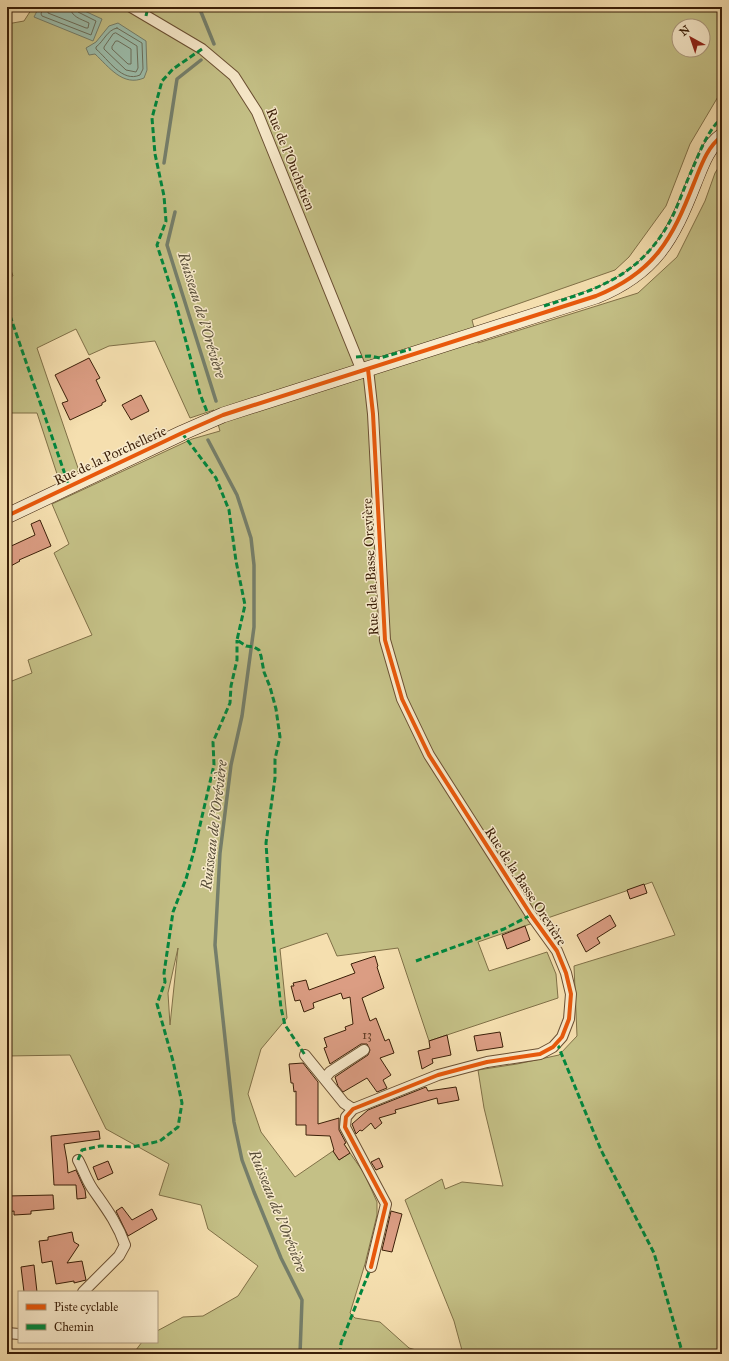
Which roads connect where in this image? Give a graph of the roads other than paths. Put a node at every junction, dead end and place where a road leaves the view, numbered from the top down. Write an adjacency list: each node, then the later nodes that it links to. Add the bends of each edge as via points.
1 (132, 7): 3 (street, Rue de l'Ouchetien, via 202,49 234,76 257,112)
2 (722, 136): 3 (street, Rue de la Porchellerie, via 714,143 702,162 682,214 669,238 646,265 627,281 596,296)
3 (365, 370): 4 (street, Rue de la Porchellerie, via 223,415); 8 (street, Rue de la Basse Orevière, via 373,414 385,640 402,699 429,755 531,915 557,951 571,994 569,1019 562,1037 546,1051 487,1062 438,1075)
4 (7, 516)
5 (364, 1050): 7 (street)
6 (305, 1055): 7 (street)
7 (325, 1078): 8 (street, via 332,1090)
8 (353, 1109): 10 (street, via 346,1117 345,1127 386,1204)
9 (78, 1160): 11 (street, via 91,1186 108,1209 125,1244 119,1256)
10 (371, 1267)
11 (84, 1291)
12 (7, 1333): 13 (street)
13 (18, 1334)

